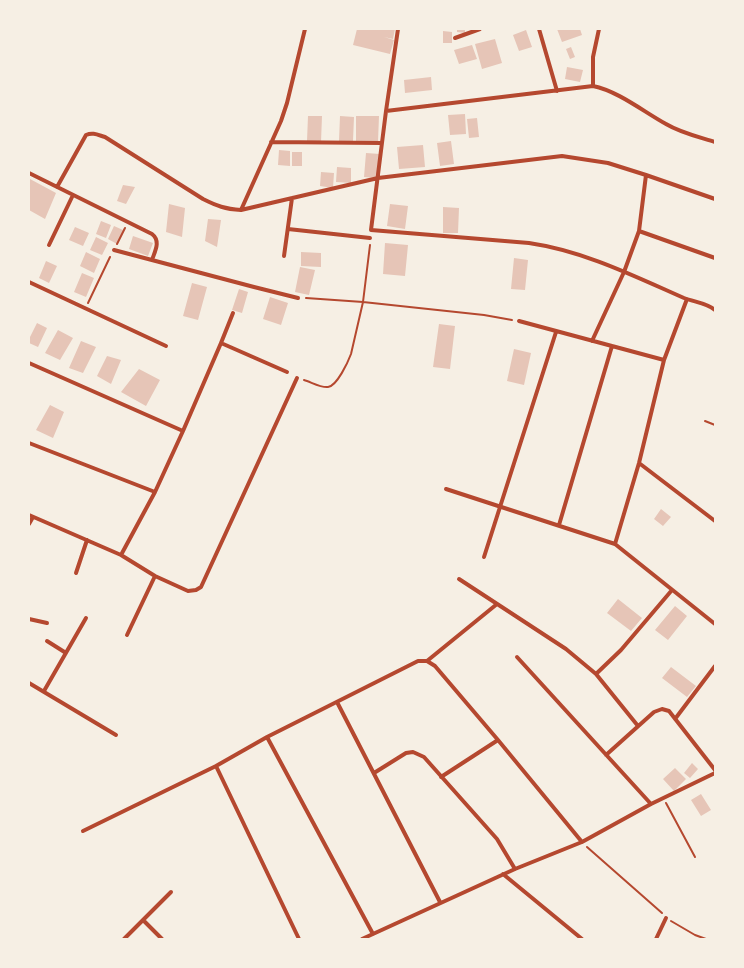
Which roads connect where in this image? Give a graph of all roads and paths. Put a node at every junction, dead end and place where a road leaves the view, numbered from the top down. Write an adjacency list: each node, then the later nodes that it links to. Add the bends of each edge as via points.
1 (305, 29): 11 (street, via 287,103)
2 (398, 29): 10 (street)
3 (480, 29): 6 (street)
4 (539, 29): 9 (street)
5 (599, 29): 8 (street, via 593,57)
6 (470, 31): 7 (street)
7 (455, 38)
8 (593, 86): 9 (street); 12 (street, via 612,92 668,125)
9 (557, 91): 10 (street)
10 (386, 111): 13 (street)
11 (271, 142): 13 (street); 21 (street)
12 (715, 142)
13 (382, 143): 16 (street)
14 (29, 173): 17 (street)
15 (646, 175): 16 (street, via 608,163 562,156); 20 (street); 24 (street)
16 (378, 178): 19 (street); 31 (street, via 371,230 550,246)
17 (57, 187): 18 (street); 21 (street, via 86,136 96,134 105,137 202,199 218,207)
18 (73, 195): 22 (street); 26 (street)
19 (292, 198): 21 (street); 23 (street)
20 (715, 199)
21 (241, 210)
22 (128, 222): 27 (path); 30 (street, via 156,237)
23 (288, 229): 25 (street); 28 (street)
24 (640, 231): 29 (street); 31 (street)
25 (370, 238): 35 (path)
26 (50, 245)
27 (114, 250): 30 (street); 36 (path)
28 (284, 256)
29 (715, 258)
30 (152, 260): 33 (street)
31 (624, 272): 34 (street); 41 (street)
32 (29, 282): 36 (street)
33 (298, 298): 35 (path)
34 (687, 299): 37 (street); 45 (street)
35 (363, 302): 39 (path); 48 (path, via 352,354 334,384 329,387 322,386)
36 (84, 309): 43 (street)
37 (715, 310)
38 (233, 313): 42 (street)
39 (518, 321): 40 (street)
40 (556, 332): 41 (street); 56 (street)
41 (592, 341): 44 (street)
42 (221, 343): 47 (street); 51 (street)
43 (166, 346)
44 (612, 346): 45 (street); 60 (street)
45 (664, 360): 53 (street)
46 (29, 363): 51 (street)
47 (287, 372)
48 (297, 378): 66 (street, via 201,587 192,592)
49 (705, 421): 50 (path)
50 (715, 424)
51 (183, 431): 55 (street)
52 (29, 443): 55 (street)
53 (639, 464): 58 (street); 62 (street)
54 (446, 489): 56 (street)
55 (154, 492): 63 (street)
56 (500, 506): 60 (street); 64 (street)
57 (31, 516): 59 (street); 61 (street)
58 (715, 521)
59 (29, 524)
60 (559, 525): 62 (street)
61 (87, 540): 63 (street); 65 (street)
62 (615, 544): 68 (street)
63 (121, 555): 66 (street)
64 (484, 557)
65 (76, 573)
66 (155, 576): 74 (street)
67 (459, 579): 69 (street)
68 (672, 590): 73 (street); 80 (street)
69 (497, 604): 78 (street); 80 (street, via 566,649)
70 (86, 618): 76 (street)
71 (29, 619): 72 (street)
72 (47, 624)
73 (715, 624)
74 (127, 635)
75 (47, 641): 76 (street)
76 (66, 653): 82 (street)
77 (517, 658): 89 (street)
78 (427, 661): 83 (street, via 418,660); 88 (street, via 435,666)
79 (715, 666): 84 (street)
80 (596, 674): 85 (street)
81 (29, 683): 82 (street)
82 (44, 691): 86 (street)
83 (338, 702): 87 (street); 92 (street)
84 (675, 718): 85 (street, via 669,711 662,709 654,712); 91 (street)
85 (638, 726): 89 (street)
86 (116, 735)
87 (267, 737): 90 (street); 105 (street)
88 (498, 740): 93 (street); 97 (street)
89 (606, 755): 95 (street)
90 (216, 766): 96 (street); 108 (street)
91 (715, 772): 94 (street)
92 (374, 773): 93 (street, via 406,753 413,752 424,757); 102 (street)
93 (441, 777): 99 (street, via 497,839)
94 (664, 798): 95 (street); 98 (path)
95 (651, 804): 97 (street)
96 (83, 831)
97 (582, 842): 99 (street); 103 (path)
98 (695, 857)
99 (515, 869): 100 (street)
100 (503, 874): 102 (street); 110 (street)
101 (171, 892): 104 (street)
102 (440, 902): 105 (street)
103 (666, 918): 111 (street); 112 (path)
104 (143, 920): 106 (street); 107 (street)
105 (373, 934): 109 (street)
106 (124, 939)
107 (162, 939)
108 (299, 939)
109 (362, 939)
110 (582, 939)
111 (656, 939)
112 (706, 939)

